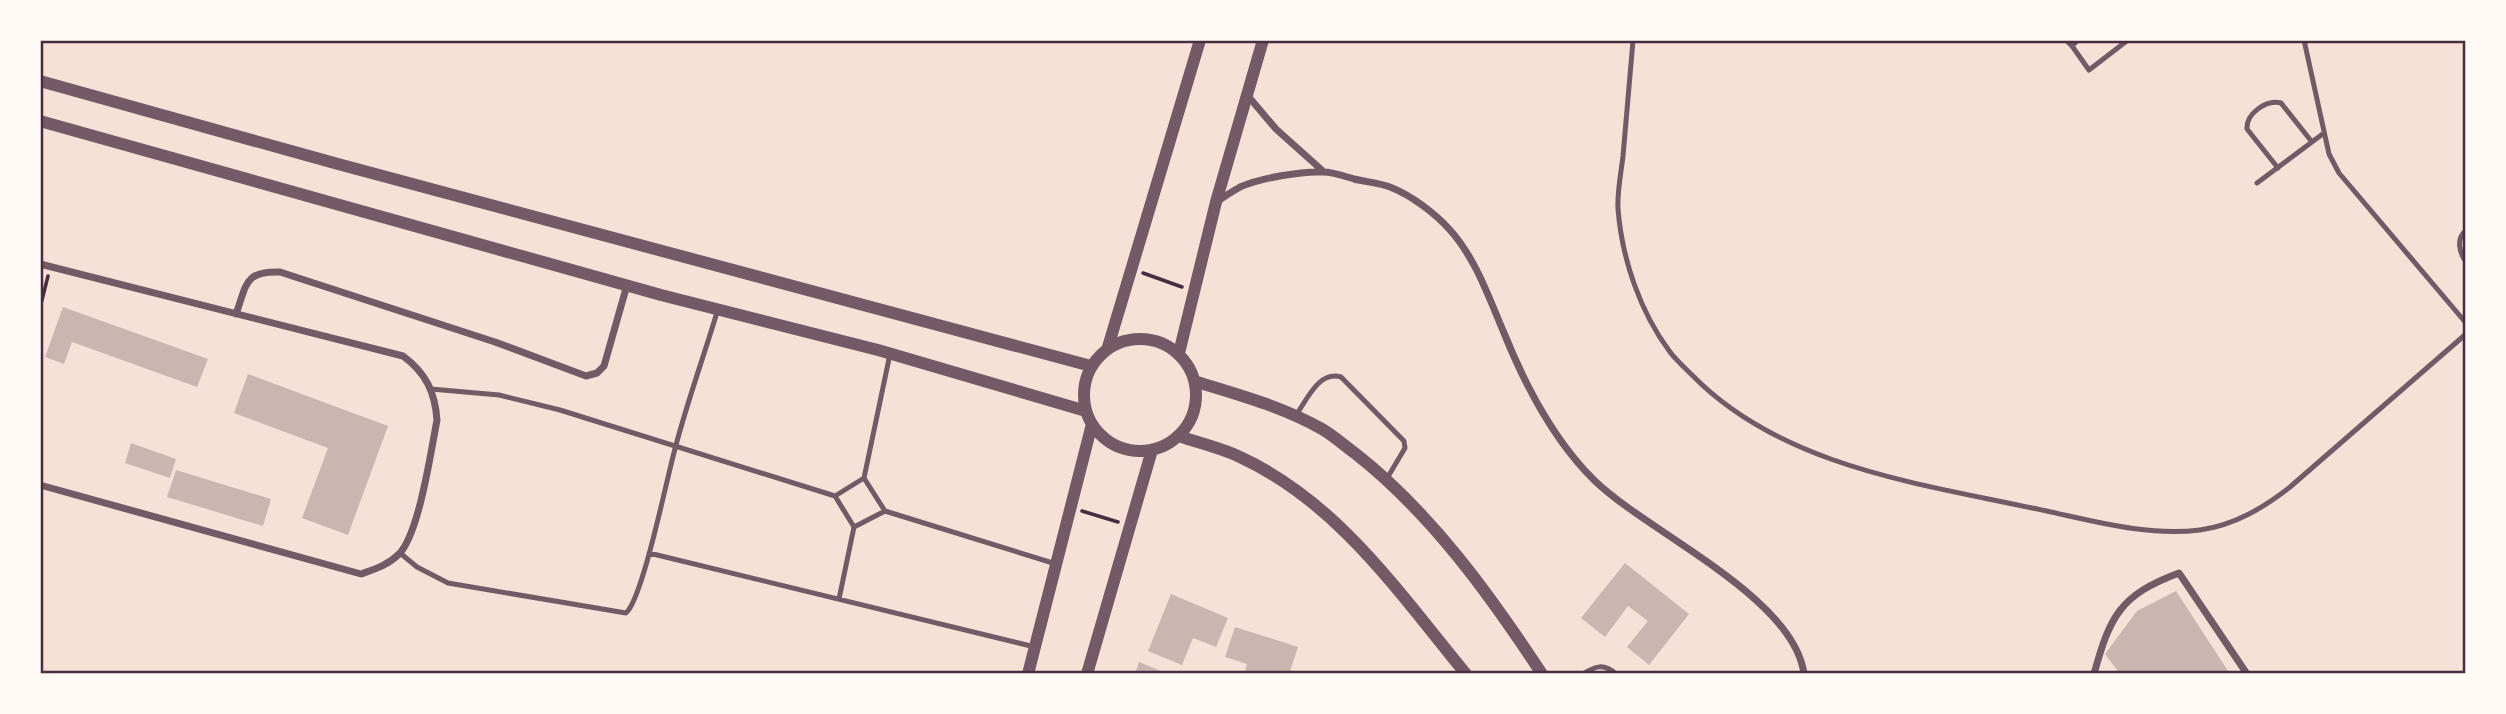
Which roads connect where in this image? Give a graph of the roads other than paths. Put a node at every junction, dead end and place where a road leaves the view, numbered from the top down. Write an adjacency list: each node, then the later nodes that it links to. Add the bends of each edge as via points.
1 (1200, 40): 26 (street)
2 (1263, 40): 10 (street)
3 (1633, 40): 25 (lane, via 1618,208 1626,258 1643,307 1670,352 1708,391 1752,423 1850,465 1905,481 2134,529 2200,530 2262,508)
4 (2066, 40): 8 (lane)
5 (2078, 40): 8 (lane)
6 (2127, 40): 8 (lane, via 2089,69)
7 (2304, 40): 12 (lane)
8 (2071, 46)
9 (40, 81): 29 (street)
10 (1248, 96): 15 (street, via 1276,129); 17 (street)
11 (40, 121): 21 (street)
12 (2324, 133): 13 (lane); 24 (lane, via 2339,173)
13 (2312, 142): 14 (lane); 14 (lane, via 2281,103 2268,102 2250,116 2247,129)
14 (2278, 168): 16 (lane)
15 (1324, 172): 17 (street, via 1241,187); 54 (street, via 1391,188 1450,229 1468,254 1532,392 1563,442 1594,480 1619,501 1769,610 1803,661)
16 (2257, 183)
17 (1216, 202): 27 (street)
18 (2466, 230): 19 (lane, via 2459,241)
19 (2466, 262)
20 (40, 264): 23 (street)
21 (627, 285): 22 (street); 23 (street, via 604,366 586,376 280,272 260,271 251,277)
22 (718, 309): 28 (street); 35 (lane)
23 (236, 314): 31 (street, via 403,356 417,367)
24 (2466, 323)
25 (2466, 334)
26 (1108, 347): 27 (street, via 1134,338 1151,339); 29 (street)
27 (1179, 353): 30 (street)
28 (891, 354): 33 (street); 37 (lane)
29 (1091, 366): 33 (street, via 1083,396)
30 (1197, 382): 32 (street); 34 (street, via 1196,406)
31 (431, 389): 35 (lane, via 524,400); 43 (street, via 437,420 412,535)
32 (1295, 416): 38 (street, via 1324,430); 38 (lane, via 1323,378 1341,377 1404,441 1405,448)
33 (1089, 418): 36 (street, via 1104,439 1121,448); 45 (street)
34 (1179, 436): 36 (street); 50 (street, via 1239,457 1325,513 1365,551)
35 (676, 446): 40 (lane); 44 (lane)
36 (1152, 450): 49 (street)
37 (864, 478): 40 (lane); 41 (lane)
38 (1386, 480): 51 (street, via 1477,582)
39 (40, 485): 43 (street, via 361,574 382,567)
40 (835, 496): 42 (lane)
41 (885, 511): 42 (lane); 45 (lane)
42 (854, 527): 46 (lane)
43 (400, 553): 44 (lane, via 448,583 626,613)
44 (649, 553): 46 (lane)
45 (1056, 564): 47 (street)
46 (839, 599): 47 (lane)
47 (1035, 647): 48 (street)
48 (1028, 674)
49 (1087, 674)
50 (1466, 674)
51 (1542, 674)
52 (1583, 674): 53 (lane, via 1605,666)
53 (1616, 674)
54 (1804, 674)
55 (2094, 674): 56 (street, via 2105,634 2123,606 2155,582 2179,573)
56 (2247, 674)

